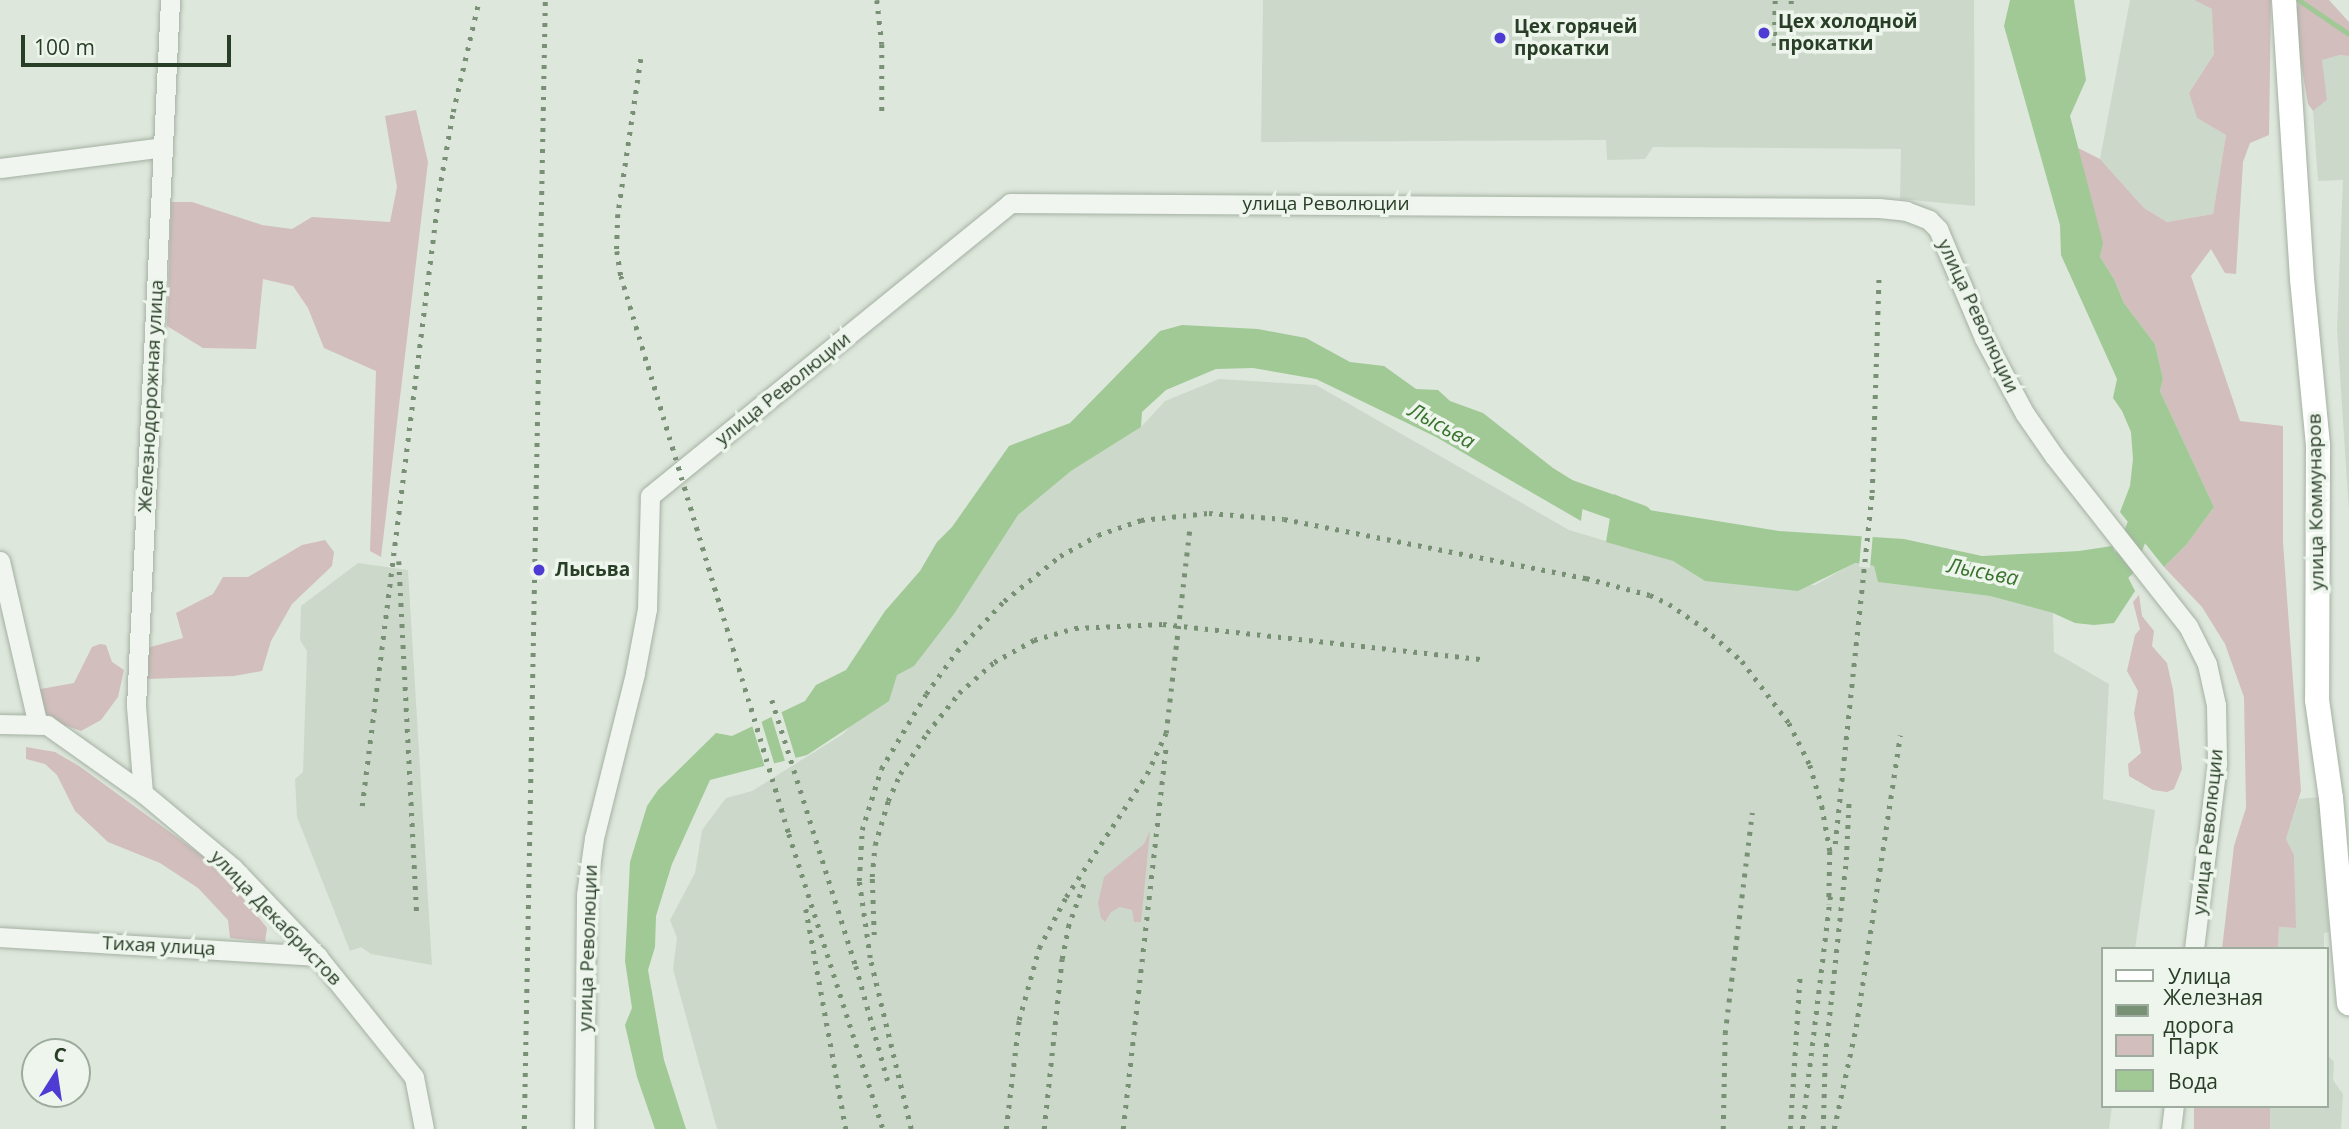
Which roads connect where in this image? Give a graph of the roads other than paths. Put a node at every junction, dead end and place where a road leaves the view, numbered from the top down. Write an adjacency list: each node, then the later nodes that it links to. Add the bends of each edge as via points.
1 (170, 0): 3 (street, Железнодорожная улица)
2 (2284, 0): 9 (main road, улица Коммунаров, via 2318,445 2317,700)
3 (163, 147): 4 (street); 8 (street, Железнодорожная улица, via 136,706)
4 (0, 168)
5 (0, 561): 7 (street)
6 (0, 724): 7 (street, улица Декабристов)
7 (38, 725): 8 (street, улица Декабристов, via 47,725)
8 (143, 793): 14 (street, улица Декабристов, via 233,868)
9 (2330, 798): 10 (street); 11 (main road, улица Коммунаров)
10 (2349, 832)
11 (2344, 885): 15 (main road, улица Коммунаров)
12 (0, 937): 14 (street, Тихая улица)
13 (2194, 947): 18 (street, улица Революции, via 2216,781 2218,730 2212,680 2188,626 2038,435 1984,338 1938,229 1929,220 1906,211 1853,207 1010,203 650,496 647,609 594,838 586,895)
14 (317, 956): 17 (street, улица Декабристов, via 414,1077)
15 (2349, 1003)
16 (2174, 1108): 19 (street)
17 (424, 1129)
18 (584, 1129)
19 (2171, 1129)

